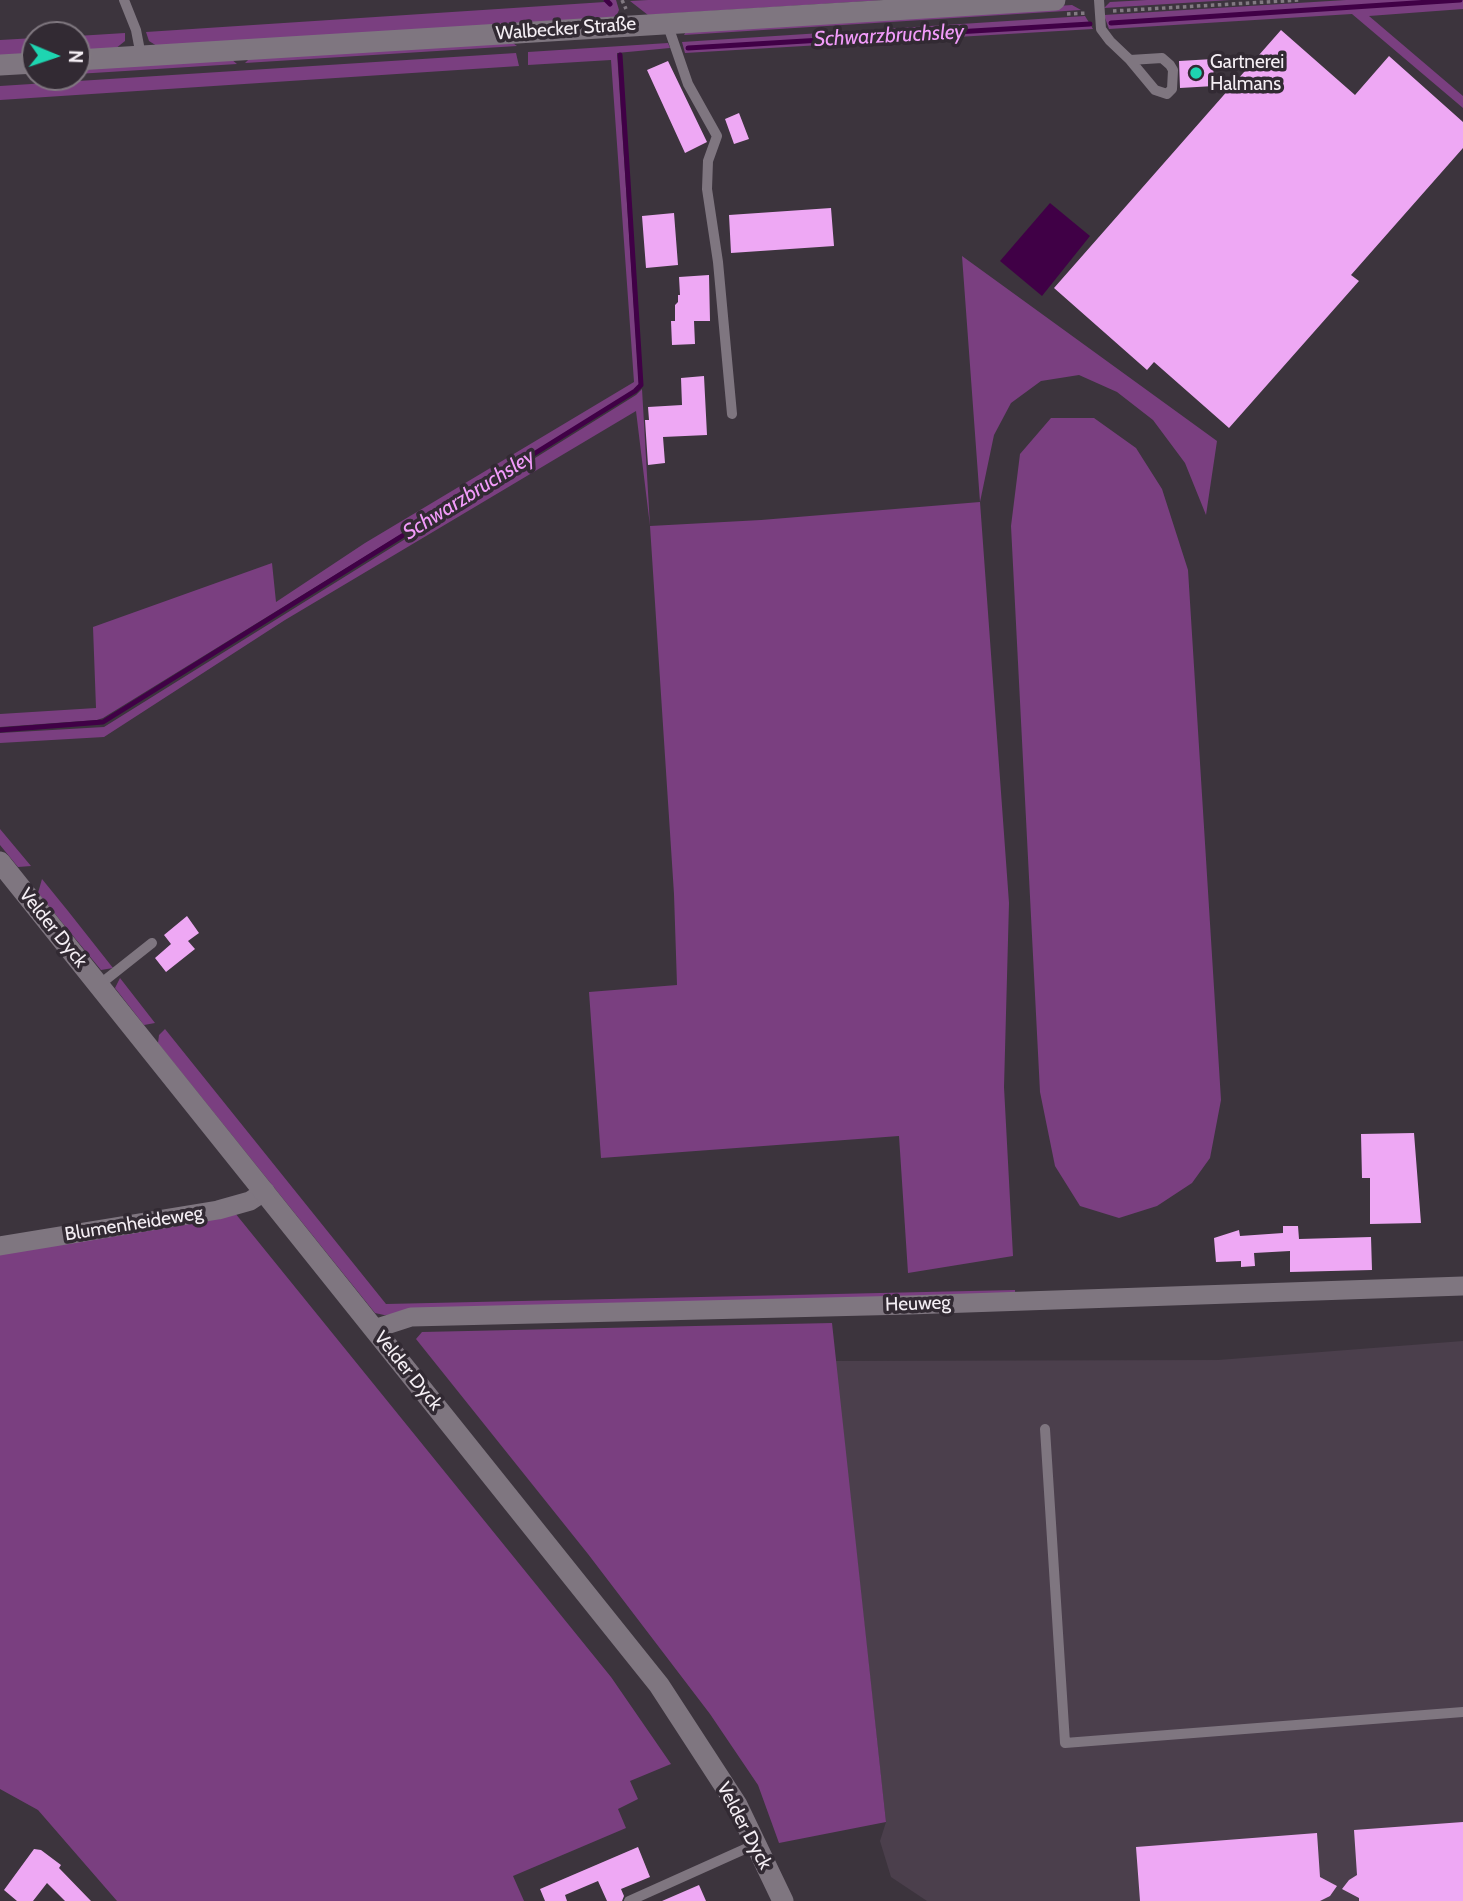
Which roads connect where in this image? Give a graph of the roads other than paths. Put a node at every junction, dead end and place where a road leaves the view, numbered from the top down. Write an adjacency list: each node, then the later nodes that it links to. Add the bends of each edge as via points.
1 (124, 0): 5 (lane)
2 (1055, 0): 4 (main road, Walbecker Straße)
3 (1099, 0): 7 (lane, via 1101,29)
4 (667, 23): 5 (main road, Walbecker Straße); 10 (lane, via 688,84 717,136 708,161 707,189)
5 (141, 56): 6 (main road, Walbecker Straße)
6 (91, 59)
7 (1130, 60): 7 (lane, via 1155,90 1167,94 1172,89 1173,70 1162,58)
8 (21, 63): 9 (main road)
9 (0, 65)
10 (732, 414)
11 (0, 862): 13 (main road, Velder Dyck)
12 (152, 943): 13 (lane)
13 (98, 986): 14 (main road, Velder Dyck)
14 (265, 1191): 15 (street, Blumenheideweg, via 250,1201 218,1210); 17 (main road, Velder Dyck)
15 (0, 1247)
16 (1463, 1286): 17 (street, Heuweg, via 411,1317)
17 (374, 1329): 20 (main road, Velder Dyck, via 659,1685)
18 (1045, 1429): 19 (lane, via 1065,1743)
19 (1463, 1712)
20 (757, 1844): 21 (lane); 22 (main road, Velder Dyck)
21 (629, 1901)
22 (783, 1901)

